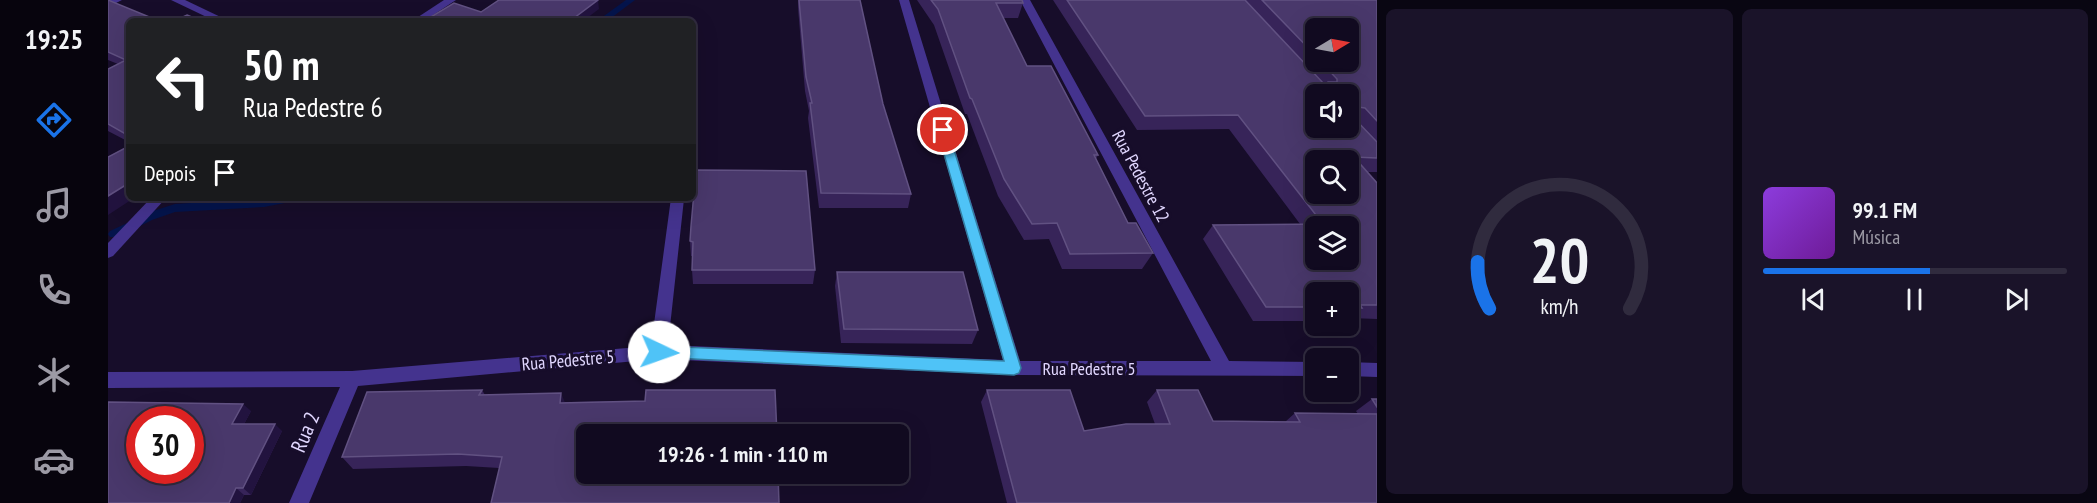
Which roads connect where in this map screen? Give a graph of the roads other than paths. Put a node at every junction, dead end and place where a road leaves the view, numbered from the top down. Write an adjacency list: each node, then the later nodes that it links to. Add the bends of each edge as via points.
1 (117, 0): 6 (street)
2 (176, 0): 7 (street)
3 (452, 0): 8 (street)
4 (904, 0): 13 (street)
5 (1025, 0): 14 (street, Rua Pedestre 12)
6 (108, 4)
7 (217, 18)
8 (422, 18)
9 (156, 201): 11 (street)
10 (677, 201): 12 (street)
11 (109, 251)
12 (659, 352): 13 (street, Rua Pedestre 5); 18 (street, Rua Pedestre 5)
13 (1014, 368): 14 (street, Rua Pedestre 5)
14 (1224, 369): 15 (street, Rua Pedestre 5)
15 (1305, 369)
16 (1359, 369): 17 (street)
17 (1377, 370)
18 (352, 379): 19 (street, Rua Pedestre 5); 20 (street, Rua 2)
19 (108, 380)
20 (299, 503)

